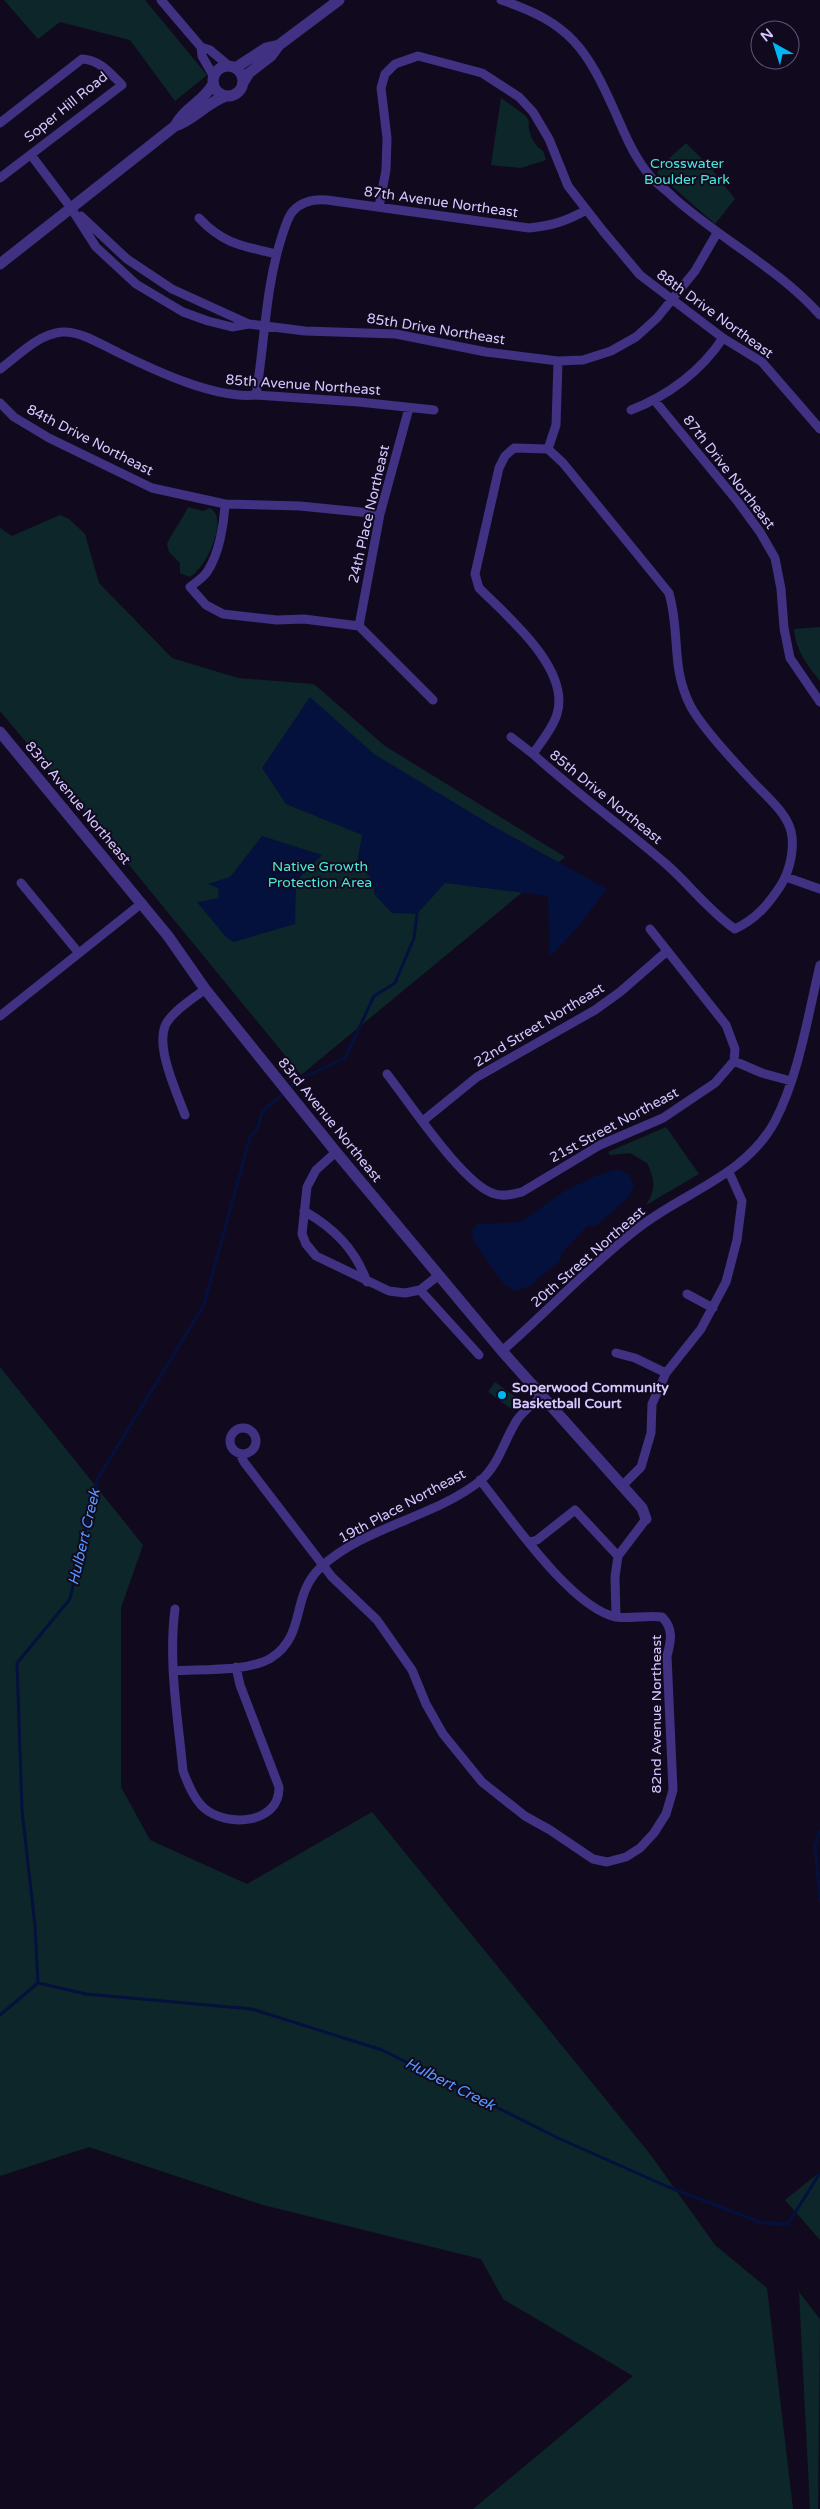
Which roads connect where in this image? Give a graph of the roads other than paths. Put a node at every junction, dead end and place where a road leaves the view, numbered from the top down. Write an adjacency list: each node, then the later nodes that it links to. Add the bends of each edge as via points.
1 (161, 0): 5 (street)
2 (339, 0): 4 (street)
3 (500, 0): 18 (street, via 528,9 582,48 624,134 650,177)
4 (279, 45): 6 (street, via 266,48); 8 (street)
5 (201, 47): 6 (street); 7 (street)
6 (232, 67): 7 (street, via 220,69); 8 (street, via 240,73)
7 (213, 80): 9 (street, via 217,91); 11 (street, via 209,92 180,115)
8 (243, 82): 9 (street, via 239,91)
9 (226, 96): 11 (street)
10 (0, 124): 12 (street, Soper Hill Road, via 82,59 100,64 122,85)
11 (175, 126): 15 (street)
12 (30, 155): 13 (street, Soper Hill Road); 15 (street, Soper Hill Road)
13 (0, 178)
14 (380, 207): 16 (street, 87th Avenue Northeast, via 529,228 552,226); 16 (street, 88th Drive Northeast, via 388,138 381,88 384,74 395,64 418,56 475,70 519,97 550,139 568,186); 19 (street, 87th Avenue Northeast, via 316,199 303,203 292,212)
15 (71, 208): 20 (street); 23 (street, 85th Drive Northeast, via 127,259 166,285); 23 (street, 85th Drive Northeast, via 96,247 136,284 160,300 208,322 232,326)
16 (586, 210): 21 (street, 88th Drive Northeast, via 640,275)
17 (199, 218): 19 (street, via 213,233 228,241)
18 (717, 233): 21 (street, 85th Drive Northeast, via 695,272); 22 (street, via 801,294)
19 (276, 254): 24 (street)
20 (0, 264)
21 (672, 301): 25 (street, 88th Drive Northeast); 26 (street, 85th Drive Northeast, via 636,337 611,351 583,360)
22 (820, 315)
23 (249, 324): 24 (street, 85th Drive Northeast)
24 (265, 326): 26 (street, 85th Drive Northeast, via 305,331 396,334 486,352); 28 (street)
25 (723, 338): 29 (street, via 697,369); 34 (street, 88th Drive Northeast, via 762,362)
26 (558, 361): 35 (street, via 556,425)
27 (0, 369): 28 (street, 85th Avenue Northeast, via 44,336 62,332 94,341 150,368 214,392)
28 (256, 395): 31 (street, 85th Avenue Northeast)
29 (656, 401): 33 (street); 40 (street, 87th Drive Northeast, via 738,502 775,558 790,658)
30 (0, 403): 36 (street, 84th Drive Northeast, via 14,417 102,466 152,488)
31 (409, 408): 32 (street, 85th Avenue Northeast); 37 (street, 24th Place Northeast)
32 (434, 410)
33 (631, 410)
34 (820, 429)
35 (548, 449): 43 (street, 85th Drive Northeast, via 514,448 505,456 499,468 475,574 479,588 540,653 554,677 559,700 557,715); 44 (street, 85th Drive Northeast, via 669,593 674,610 677,670 684,691 693,710 776,806 790,830 792,851)
36 (225, 504): 37 (street, 84th Drive Northeast, via 300,506); 38 (street, via 216,554 207,573 190,588 206,605 223,614)
37 (380, 514): 38 (street, 24th Place Northeast)
38 (358, 626): 39 (street)
39 (433, 700)
40 (820, 702)
41 (0, 732): 47 (street, 83rd Avenue Northeast)
42 (511, 737): 43 (street)
43 (533, 754): 44 (street, 85th Drive Northeast, via 690,884 719,918 735,929 751,921 769,903)
44 (786, 877): 46 (street)
45 (21, 883): 49 (street)
46 (820, 889)
47 (142, 903): 49 (street); 52 (street, 83rd Avenue Northeast)
48 (650, 930): 50 (street)
49 (78, 952): 53 (street)
50 (666, 952): 54 (street, via 726,1025 734,1044); 58 (street, 22nd Street Northeast, via 594,1010 477,1077)
51 (820, 965): 56 (street, 20th Street Northeast)
52 (205, 989): 57 (street, via 166,1024 163,1037 164,1054); 59 (street, 83rd Avenue Northeast)
53 (0, 1016)
54 (734, 1061): 56 (street); 58 (street, 21st Street Northeast, via 715,1083 663,1118 600,1145 522,1192 496,1195 483,1189 460,1169)
55 (387, 1074): 58 (street)
56 (790, 1080): 60 (street, 20th Street Northeast, via 774,1122 759,1143)
57 (185, 1115)
58 (424, 1120)
59 (336, 1152): 61 (street, via 316,1170 307,1187); 62 (street, 83rd Avenue Northeast)
60 (729, 1172): 66 (street, via 742,1201 726,1282); 67 (street, 20th Street Northeast, via 637,1229)
61 (304, 1211): 63 (street, via 324,1222 345,1242 360,1262); 63 (street, via 302,1234 316,1256)
62 (439, 1275): 64 (street); 67 (street, 83rd Avenue Northeast)
63 (367, 1282): 64 (street, via 389,1291 405,1293)
64 (420, 1290): 69 (street)
65 (688, 1294): 66 (street)
66 (713, 1308): 70 (street, via 701,1329)
67 (502, 1351): 71 (street, 83rd Avenue Northeast)
68 (616, 1353): 70 (street, via 636,1358)
69 (479, 1354)
70 (666, 1373): 74 (street, via 652,1404 651,1432 641,1467)
71 (542, 1396): 73 (street, 19th Place Northeast, via 518,1418 500,1454); 74 (street, 83rd Avenue Northeast)
72 (240, 1454): 78 (street)
73 (480, 1480): 76 (street, 82nd Avenue Northeast); 78 (street, 19th Place Northeast, via 449,1500 368,1537)
74 (622, 1486): 75 (street, 83rd Avenue Northeast, via 642,1508)
75 (646, 1519): 77 (street)
76 (530, 1542): 77 (street, via 538,1540 575,1510); 80 (street, 82nd Avenue Northeast, via 561,1581 589,1604)
77 (618, 1556): 80 (street)
78 (322, 1566): 80 (street, 82nd Avenue Northeast, via 377,1620 412,1670 443,1734 482,1782 525,1816 593,1859 607,1862 626,1857 654,1833 666,1814 673,1790 667,1656 672,1636 668,1623 662,1617); 81 (street, 19th Place Northeast, via 309,1579 294,1631 282,1650 258,1664)
79 (174, 1609): 82 (street)
80 (616, 1617)
81 (236, 1667): 82 (street, 19th Place Northeast); 82 (street, via 279,1787 274,1808 264,1816 248,1820 219,1816 204,1808 195,1797 183,1771)
82 (174, 1671)

